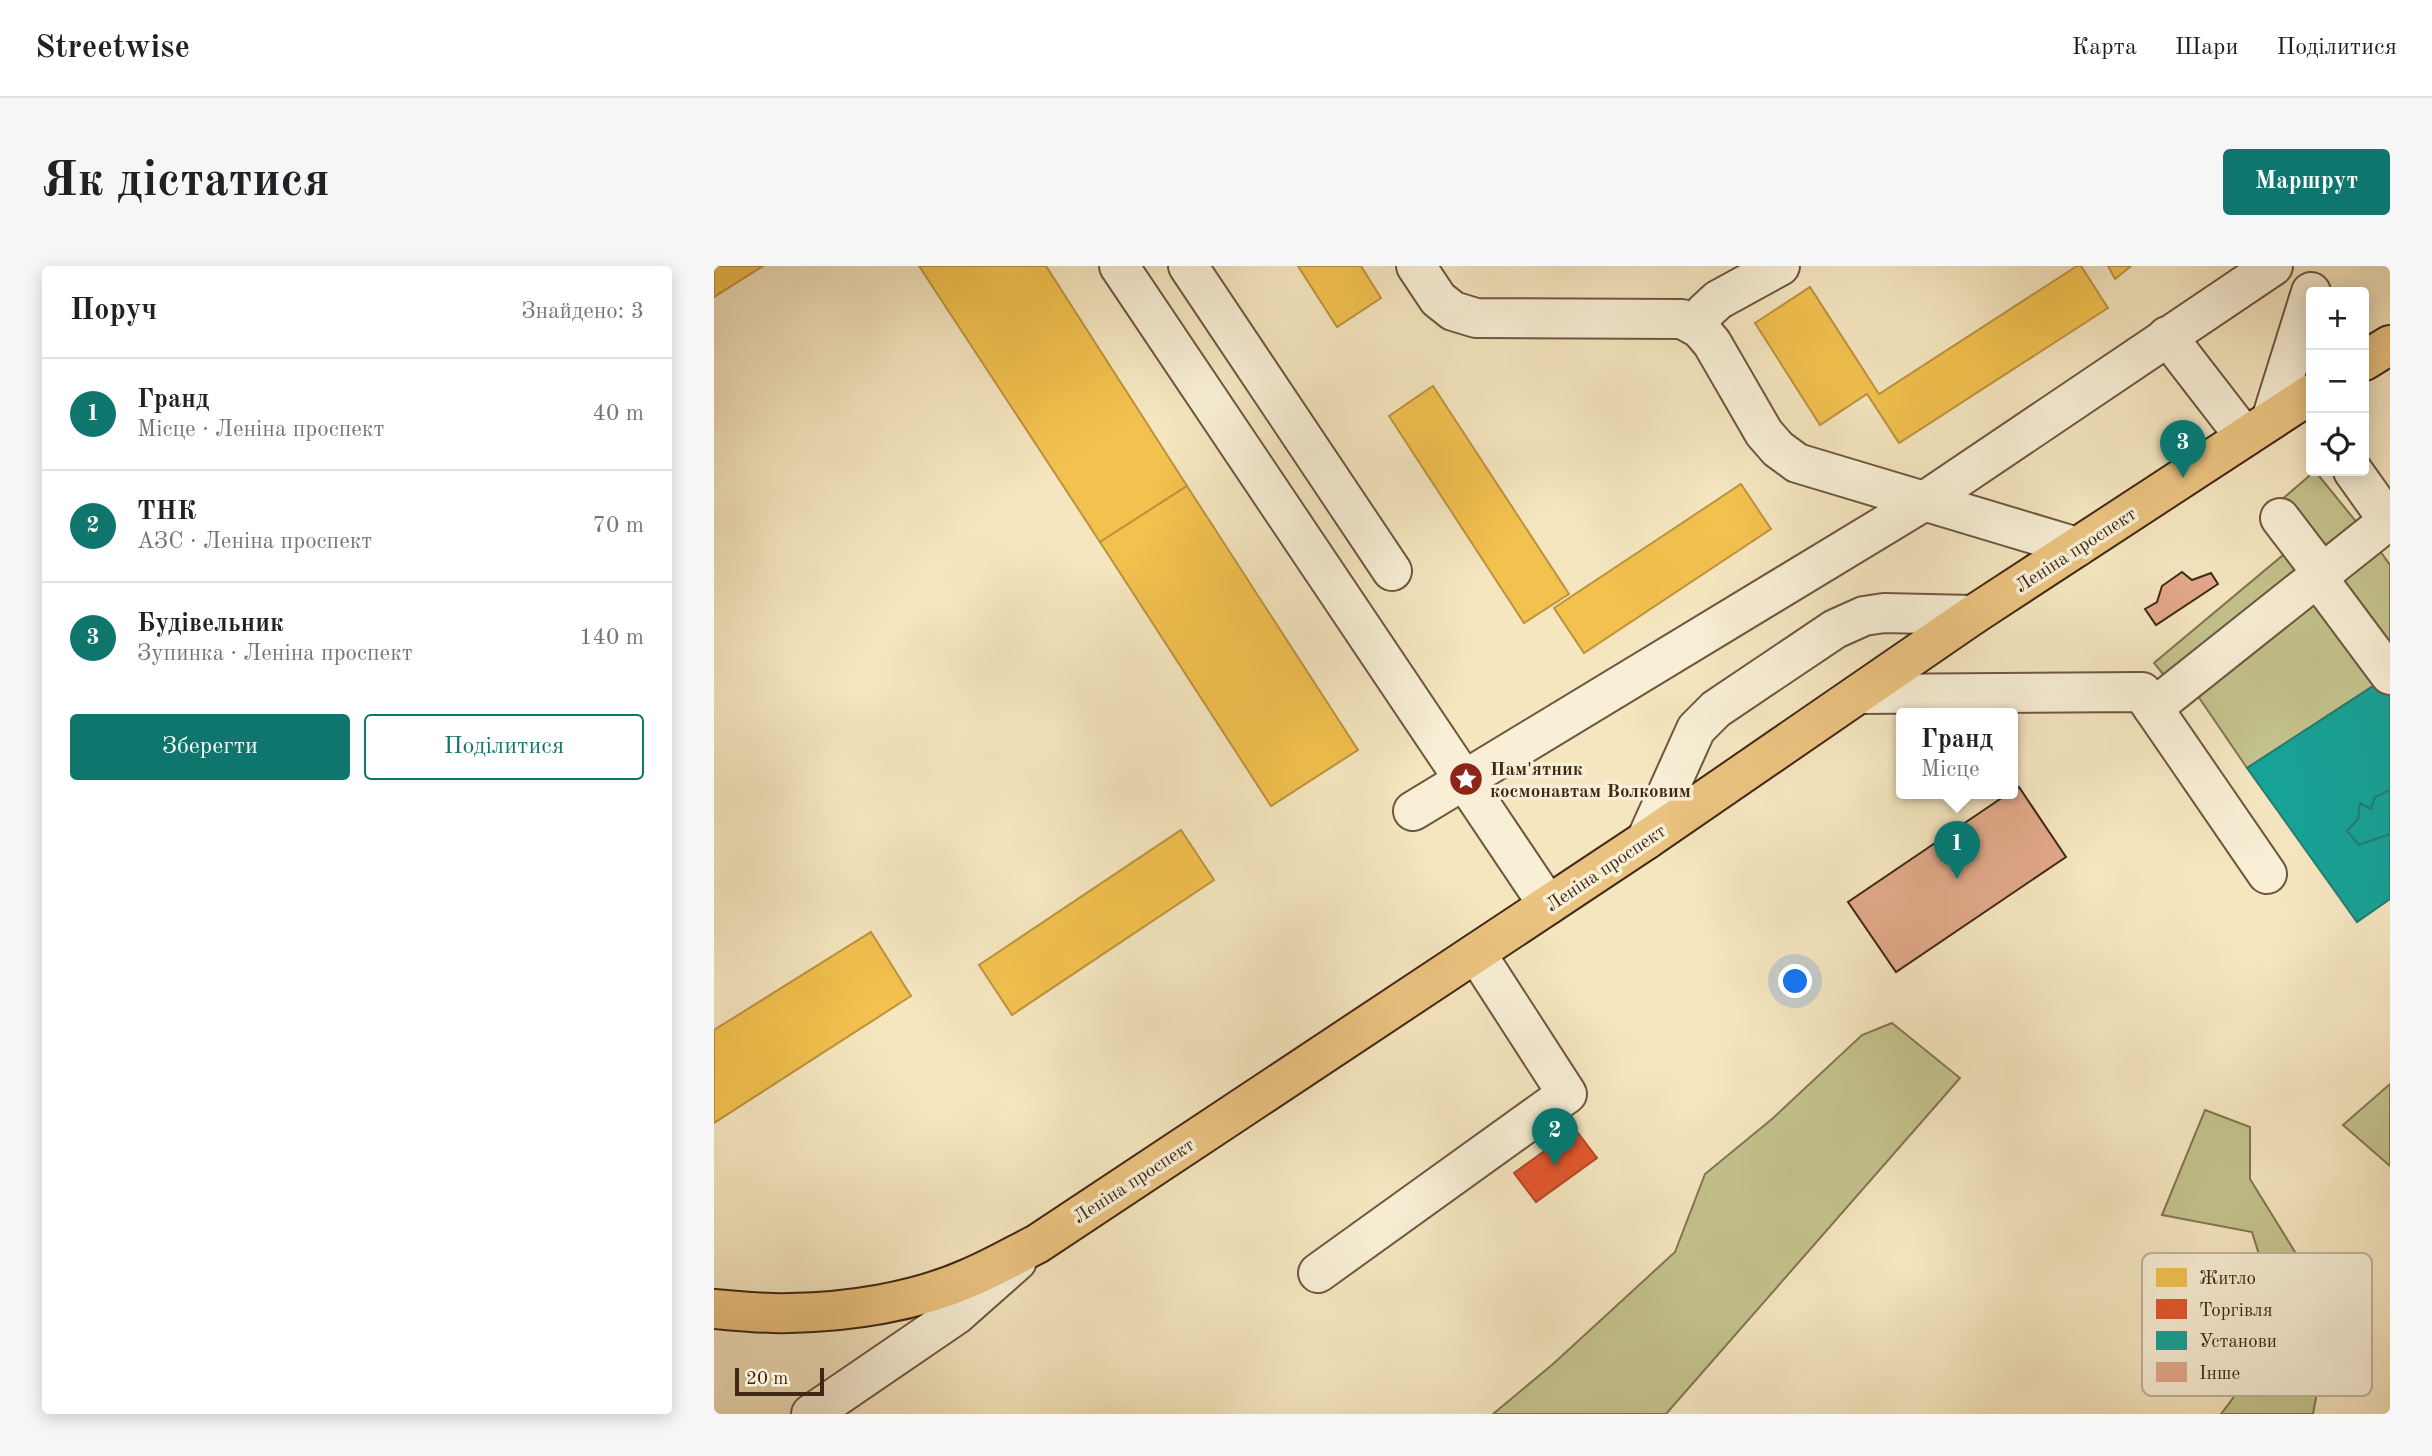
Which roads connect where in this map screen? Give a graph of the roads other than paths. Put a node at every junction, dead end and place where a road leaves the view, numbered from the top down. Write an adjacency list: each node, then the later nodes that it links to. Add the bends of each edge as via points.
1 (1119, 266): 26 (street)
2 (1188, 266): 20 (street)
3 (1416, 266): 9 (street, via 1438,299 1453,312 1476,318 1682,319)
4 (1780, 266): 9 (street, via 1718,300 1704,313)
5 (2273, 266): 10 (street)
6 (2320, 266): 7 (street)
7 (2313, 287)
8 (2306, 305): 14 (street)
9 (1700, 329): 16 (street, via 1778,449 1797,463)
10 (2167, 336): 14 (street); 16 (street)
11 (2390, 345): 12 (main road)
12 (2369, 358)
13 (2306, 403): 14 (main road, Леніна проспект)
14 (2258, 429): 19 (main road, Леніна проспект)
15 (2357, 476): 18 (street)
16 (1923, 502): 19 (street); 26 (street)
17 (2280, 518): 21 (street)
18 (2389, 522): 21 (street)
19 (2077, 547): 22 (main road, Леніна проспект)
20 (1392, 571)
21 (2320, 575): 23 (street); 25 (street)
22 (1973, 615): 24 (main road, Леніна проспект); 28 (street, via 1884,612 1864,616 1835,629 1716,709 1696,729)
23 (2390, 675)
24 (1860, 694): 25 (street, via 2142,692); 28 (main road, Леніна проспект)
25 (2152, 708): 29 (street)
26 (1465, 779): 27 (street); 30 (street)
27 (1413, 811)
28 (1646, 840): 30 (main road, Леніна проспект)
29 (2267, 874)
30 (1548, 905): 31 (main road, Леніна проспект)
31 (1476, 953): 32 (main road, Леніна проспект); 33 (street, via 1567,1094)
32 (1037, 1244): 34 (main road, Леніна проспект, via 968,1278 877,1304 789,1313); 35 (street, via 956,1315)
33 (1318, 1273)
34 (714, 1309)
35 (811, 1414)

